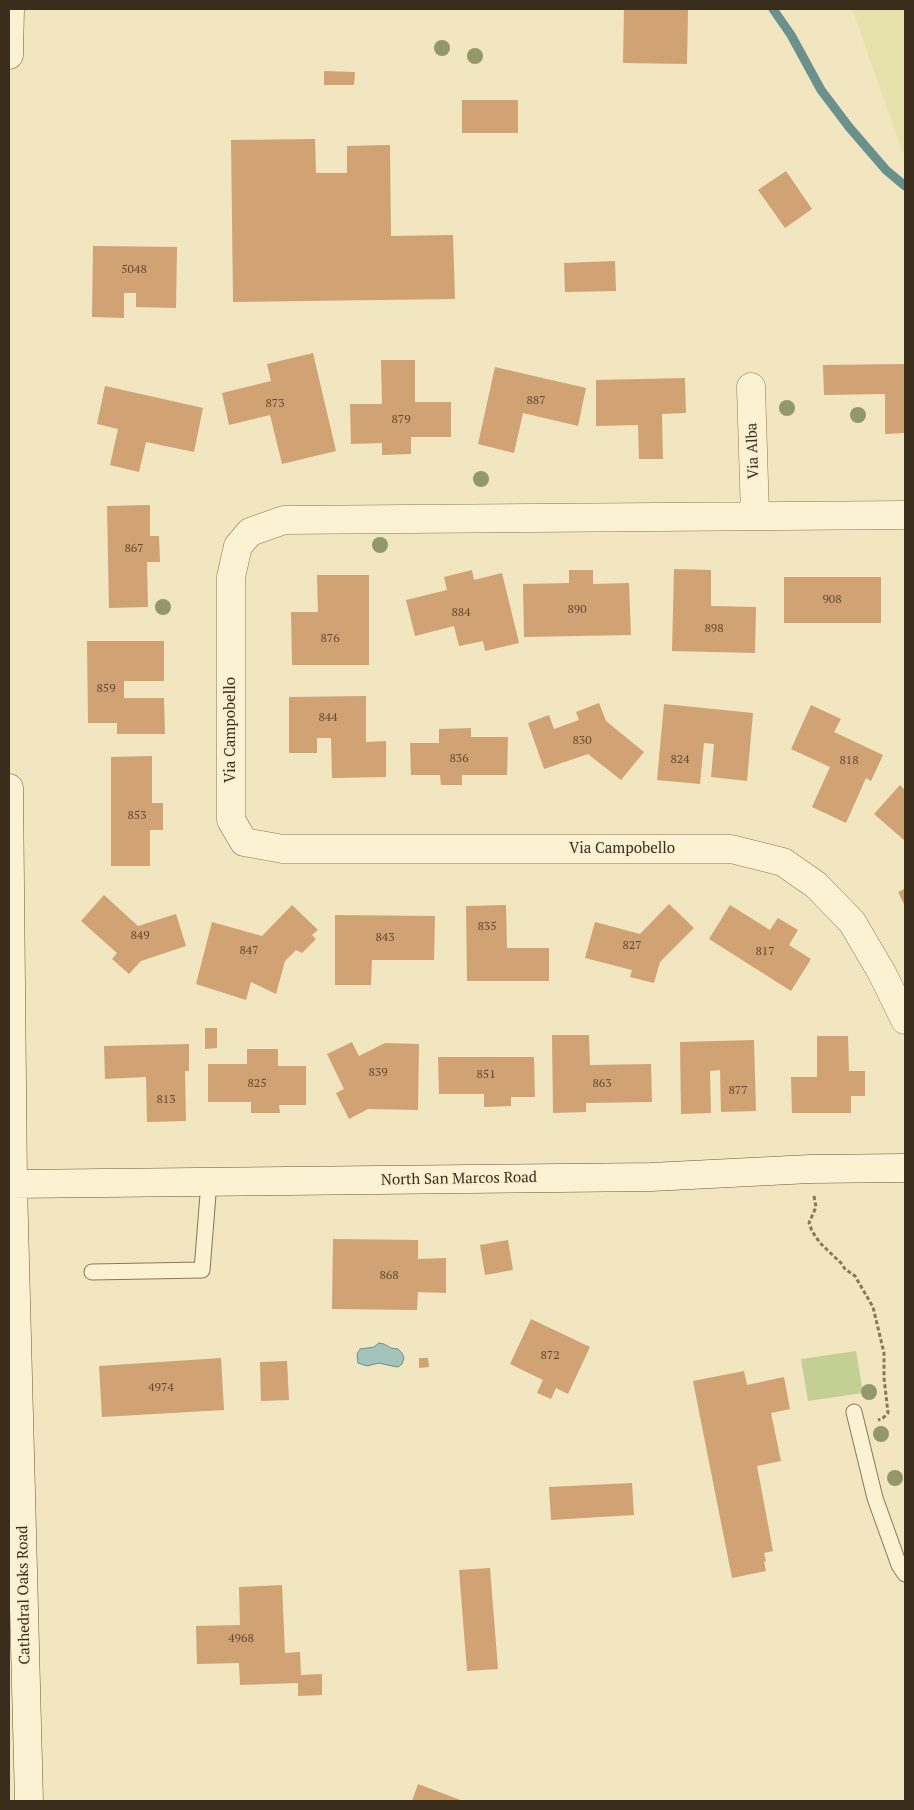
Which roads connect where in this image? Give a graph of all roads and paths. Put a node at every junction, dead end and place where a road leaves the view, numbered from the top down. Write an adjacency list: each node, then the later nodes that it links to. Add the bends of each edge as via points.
1 (10, 9): 2 (street)
2 (9, 55)
3 (751, 387): 4 (street, Via Alba)
4 (755, 515): 5 (street, Via Campobello); 8 (street, Via Campobello, via 284,520 250,532 238,546 231,577 231,820 244,842 283,849 731,849 783,862 816,885 852,922)
5 (905, 515)
6 (9, 788): 7 (street, Cathedral Oaks Road)
7 (9, 850): 12 (street, Cathedral Oaks Road)
8 (905, 1020)
9 (810, 1168): 10 (street, North San Marcos Road); 11 (street, North San Marcos Road, via 651,1177); 15 (path, via 816,1207 810,1223 812,1231 845,1270 855,1276 873,1307 880,1332 888,1413 882,1419)
10 (905, 1168)
11 (209, 1182): 12 (street, North San Marcos Road); 13 (lane, via 202,1270)
12 (13, 1184): 17 (street, Cathedral Oaks Road)
13 (92, 1272)
14 (854, 1412): 16 (lane, via 875,1498 898,1565)
15 (871, 1421)
16 (905, 1574)
17 (29, 1801)

